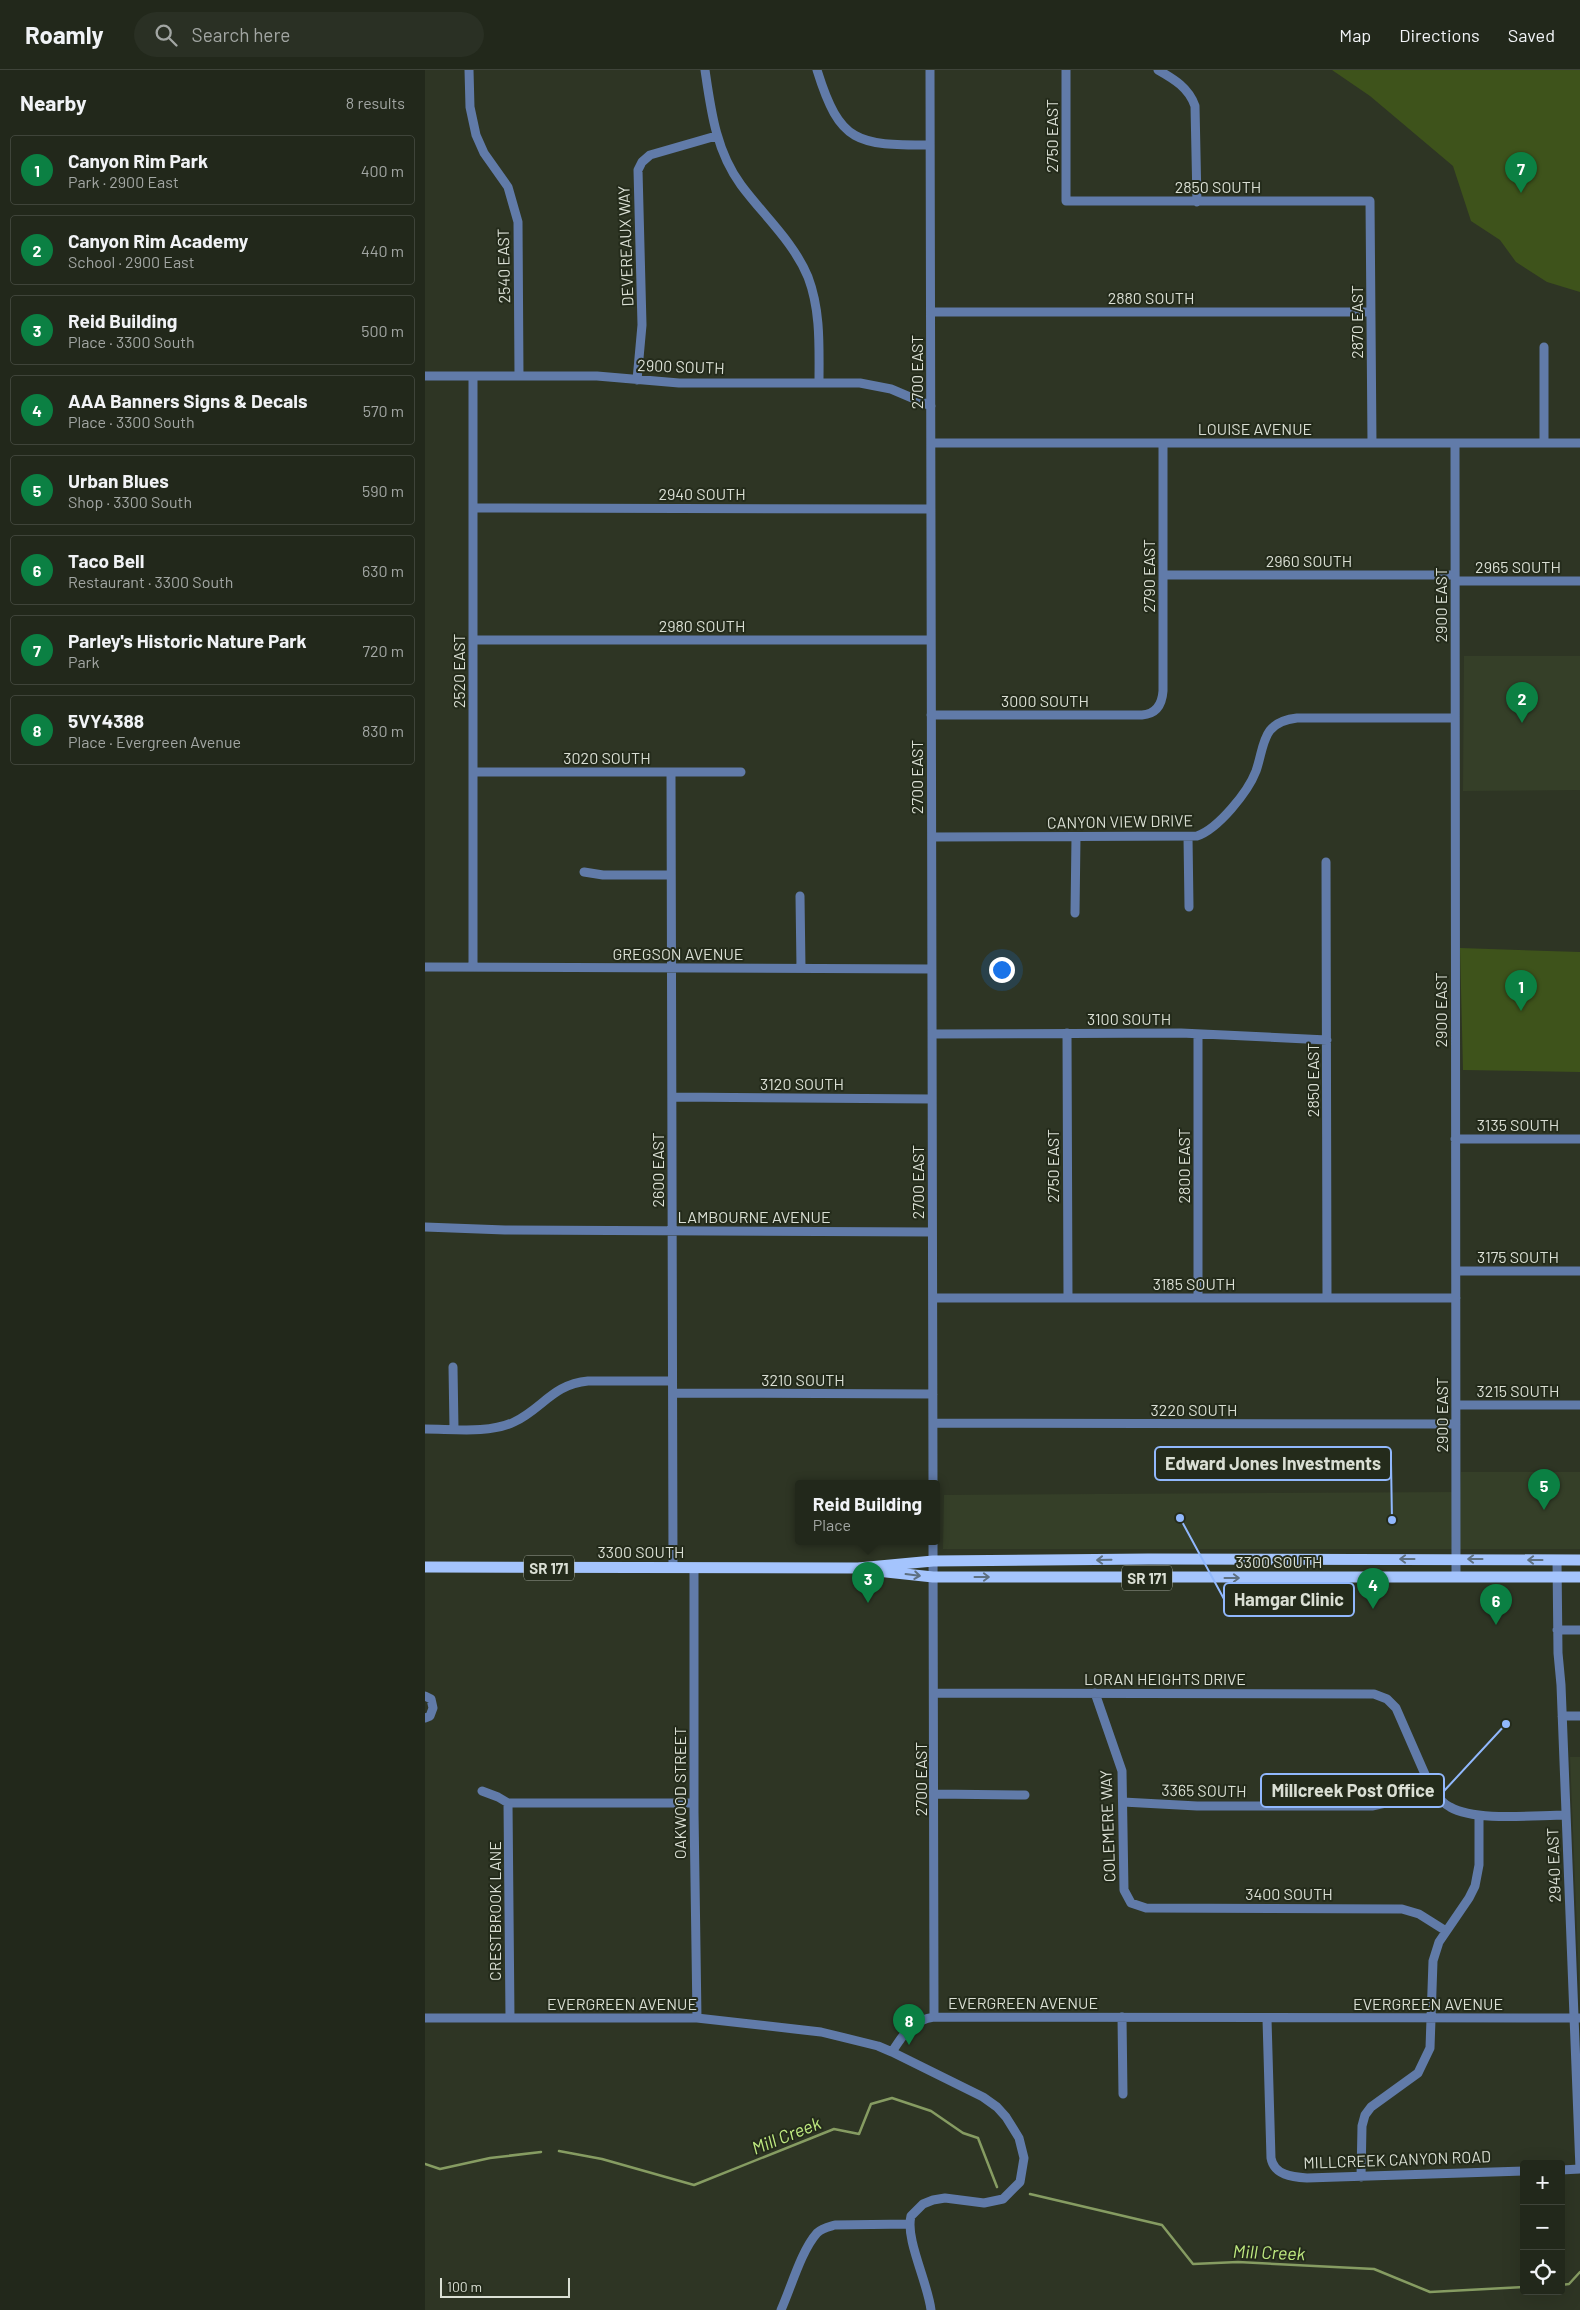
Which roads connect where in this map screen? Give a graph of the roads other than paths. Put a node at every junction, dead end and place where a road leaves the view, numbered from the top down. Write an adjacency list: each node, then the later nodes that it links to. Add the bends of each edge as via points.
1 (469, 70): 17 (street, 2540 EAST, via 473,126 490,162 508,188 518,222)
2 (705, 70): 7 (street)
3 (817, 70): 8 (street, via 833,114 852,133 882,145)
4 (930, 70): 8 (street, 2700 EAST)
5 (1066, 70): 9 (street, 2750 EAST)
6 (1159, 70): 11 (street, via 1184,88 1195,106)
7 (716, 136): 18 (street, DEVEREAUX WAY, via 655,153 640,166 642,325); 19 (street, via 733,173 787,240 806,273 817,315)
8 (930, 145): 12 (street, 2700 EAST)
9 (1066, 201): 11 (street, 2850 SOUTH)
10 (1370, 201): 11 (street, 2850 SOUTH); 13 (street, 2870 EAST)
11 (1197, 202)
12 (931, 312): 13 (street, 2880 SOUTH); 20 (street, 2700 EAST)
13 (1371, 312): 23 (street, 2870 EAST)
14 (1544, 347): 25 (street)
15 (425, 376): 16 (street, 2900 SOUTH)
16 (473, 376): 17 (street, 2900 SOUTH); 27 (street, 2520 EAST)
17 (519, 376): 18 (street, 2900 SOUTH, via 597,376)
18 (637, 380): 19 (street, 2900 SOUTH)
19 (819, 383): 20 (street, 2900 SOUTH, via 882,386)
20 (931, 406): 21 (street, 2700 EAST)
21 (931, 443): 22 (street, LOUISE AVENUE); 28 (street, 2700 EAST)
22 (1163, 443): 23 (street, LOUISE AVENUE); 29 (street, 2790 EAST)
23 (1372, 443): 24 (street, LOUISE AVENUE)
24 (1455, 443): 25 (street, LOUISE AVENUE); 30 (street, 2900 EAST)
25 (1544, 443): 26 (street, LOUISE AVENUE)
26 (1580, 443)
27 (473, 508): 28 (street, 2940 SOUTH); 32 (street, 2520 EAST)
28 (931, 509): 33 (street, 2700 EAST)
29 (1163, 575): 30 (street, 2960 SOUTH); 34 (street, 2790 EAST, via 1163,691)
30 (1455, 578): 31 (street, 2965 SOUTH); 36 (street, 2900 EAST)
31 (1580, 581)
32 (473, 640): 33 (street, 2980 SOUTH); 37 (street, 2520 EAST)
33 (931, 640): 35 (street, 2700 EAST)
34 (1157, 708): 35 (street, 3000 SOUTH, via 1142,715)
35 (931, 714): 40 (street, 2700 EAST)
36 (1455, 718): 42 (street, CANYON VIEW DRIVE, via 1297,718 1284,721 1273,727 1265,738 1253,777 1226,816 1208,831); 60 (street, 2900 EAST)
37 (473, 772): 38 (street, 3020 SOUTH); 50 (street, 2520 EAST)
38 (671, 772): 39 (street, 3020 SOUTH); 45 (street, 2600 EAST)
39 (741, 772)
40 (931, 837): 41 (street, CANYON VIEW DRIVE); 53 (street, 2700 EAST)
41 (1076, 837): 42 (street, CANYON VIEW DRIVE); 48 (street)
42 (1188, 837): 47 (street)
43 (1326, 862): 57 (street, 2850 EAST)
44 (584, 872): 45 (street)
45 (671, 875): 51 (street, 2600 EAST)
46 (800, 896): 52 (street)
47 (1189, 907)
48 (1075, 913)
49 (425, 967): 50 (street, GREGSON AVENUE)
50 (473, 967): 51 (street, GREGSON AVENUE)
51 (671, 968): 52 (street, GREGSON AVENUE); 58 (street, 2600 EAST)
52 (801, 968): 53 (street, GREGSON AVENUE)
53 (932, 968): 55 (street, 2700 EAST)
54 (1067, 1033): 55 (street, 3100 SOUTH); 56 (street, 3100 SOUTH); 68 (street, 2750 EAST)
55 (932, 1034): 59 (street, 2700 EAST)
56 (1198, 1034): 57 (street, 3100 SOUTH); 69 (street, 2800 EAST)
57 (1327, 1040): 70 (street, 2850 EAST)
58 (672, 1097): 59 (street, 3120 SOUTH); 63 (street, 2600 EAST)
59 (932, 1099): 64 (street, 2700 EAST)
60 (1455, 1139): 61 (street, 3135 SOUTH); 65 (street, 2900 EAST)
61 (1580, 1139)
62 (425, 1227): 63 (street, LAMBOURNE AVENUE)
63 (672, 1231): 64 (street, LAMBOURNE AVENUE); 73 (street, 2600 EAST)
64 (932, 1232): 67 (street, 2700 EAST)
65 (1456, 1271): 66 (street, 3175 SOUTH); 71 (street, 2900 EAST)
66 (1580, 1272)
67 (933, 1298): 68 (street, 3185 SOUTH); 75 (street, 2700 EAST)
68 (1067, 1298): 69 (street, 3185 SOUTH)
69 (1198, 1298): 70 (street, 3185 SOUTH)
70 (1327, 1298): 71 (street, 3185 SOUTH)
71 (1456, 1298): 76 (street, 2900 EAST)
72 (453, 1367): 81 (street)
73 (673, 1381): 74 (street, 2600 EAST); 81 (street, via 581,1381 567,1385 506,1425)
74 (673, 1394): 75 (street, 3210 SOUTH); 89 (street, 2600 EAST)
75 (933, 1394): 78 (street, 2700 EAST)
76 (1456, 1405): 77 (street, 3215 SOUTH); 79 (street, 2900 EAST)
77 (1580, 1405)
78 (933, 1423): 79 (street, 3220 SOUTH); 82 (street, 2700 EAST)
79 (1456, 1424): 84 (street, 2900 EAST)
80 (425, 1429): 81 (street)
81 (454, 1429)
82 (933, 1480)
83 (933, 1545): 87 (street, 2700 EAST)
84 (1456, 1559): 85 (main road, 3300 SOUTH / SR 171, one-way to 84); 87 (main road, 3300 SOUTH / SR 171, one-way to 87); 95 (street, 2900 EAST)
85 (1557, 1560): 86 (main road, 3300 SOUTH / SR 171); 92 (street, 2940 EAST)
86 (1580, 1560)
87 (933, 1561): 91 (main road, 3300 SOUTH / SR 171); 94 (street, 2700 EAST)
88 (425, 1568): 89 (main road, 3300 SOUTH / SR 171)
89 (673, 1568): 90 (main road, 3300 SOUTH / SR 171)
90 (695, 1568): 91 (main road, 3300 SOUTH / SR 171); 110 (street, OAKWOOD STREET)
91 (858, 1568): 94 (main road, 3300 SOUTH / SR 171, one-way to 94)
92 (1557, 1577): 93 (main road, 3300 SOUTH / SR 171); 95 (main road, 3300 SOUTH / SR 171); 96 (street, 2940 EAST)
93 (1580, 1577)
94 (933, 1578): 95 (main road, 3300 SOUTH / SR 171, one-way to 95); 98 (street, 2700 EAST)
95 (1456, 1578)
96 (1557, 1630): 97 (street); 101 (street, 2940 EAST)
97 (1580, 1630)
98 (935, 1693): 99 (street, LORAN HEIGHTS DRIVE); 106 (street, 2700 EAST)
99 (1095, 1693): 104 (street, LORAN HEIGHTS DRIVE, via 1367,1693 1381,1696 1393,1703 1403,1720); 108 (street, COLEMERE WAY, via 1121,1765)
100 (425, 1696): 103 (street, via 431,1699 433,1708 430,1716)
101 (1562, 1716): 102 (street); 112 (street, 2940 EAST)
102 (1580, 1716)
103 (425, 1718)
104 (1431, 1788): 108 (street, 3365 SOUTH, via 1404,1799 1371,1806 1197,1806); 111 (street, via 1449,1806 1463,1813)
105 (482, 1791): 109 (street)
106 (935, 1794): 107 (street); 115 (street, 2700 EAST)
107 (1025, 1795)
108 (1123, 1802): 113 (street, COLEMERE WAY, via 1124,1887)
109 (508, 1803): 110 (street); 118 (street, CRESTBROOK LANE)
110 (694, 1803): 119 (street, OAKWOOD STREET)
111 (1479, 1815): 112 (street); 114 (street, via 1479,1865 1475,1886)
112 (1566, 1815): 122 (street, 2940 EAST)
113 (1128, 1901): 114 (street, 3400 SOUTH, via 1146,1908 1402,1909 1419,1914)
114 (1445, 1931): 121 (street, via 1433,1961)
115 (934, 2017): 116 (street, EVERGREEN AVENUE); 123 (street, EVERGREEN AVENUE, via 924,2018 907,2030)
116 (1122, 2017): 120 (street, EVERGREEN AVENUE); 124 (street)
117 (425, 2018): 118 (street, EVERGREEN AVENUE)
118 (510, 2018): 119 (street, EVERGREEN AVENUE)
119 (697, 2018): 123 (street, EVERGREEN AVENUE, via 821,2032)
120 (1267, 2018): 121 (street, EVERGREEN AVENUE); 128 (street, MILLCREEK CANYON ROAD, via 1271,2158 1274,2168 1296,2178)
121 (1431, 2018): 122 (street, EVERGREEN AVENUE); 128 (street, via 1430,2048 1418,2072 1365,2115)
122 (1577, 2018): 125 (street, 2940 EAST)
123 (892, 2052): 129 (street, via 997,2107 1019,2138 1024,2158 1020,2182 1012,2193 996,2202 933,2200 917,2209)
124 (1123, 2094)
125 (1580, 2169): 126 (street)
126 (1565, 2170)
127 (1520, 2171): 128 (street, MILLCREEK CANYON ROAD)
128 (1361, 2178)
129 (909, 2224): 130 (street, via 823,2228 807,2250); 131 (street)
130 (781, 2310)
131 (931, 2310)

